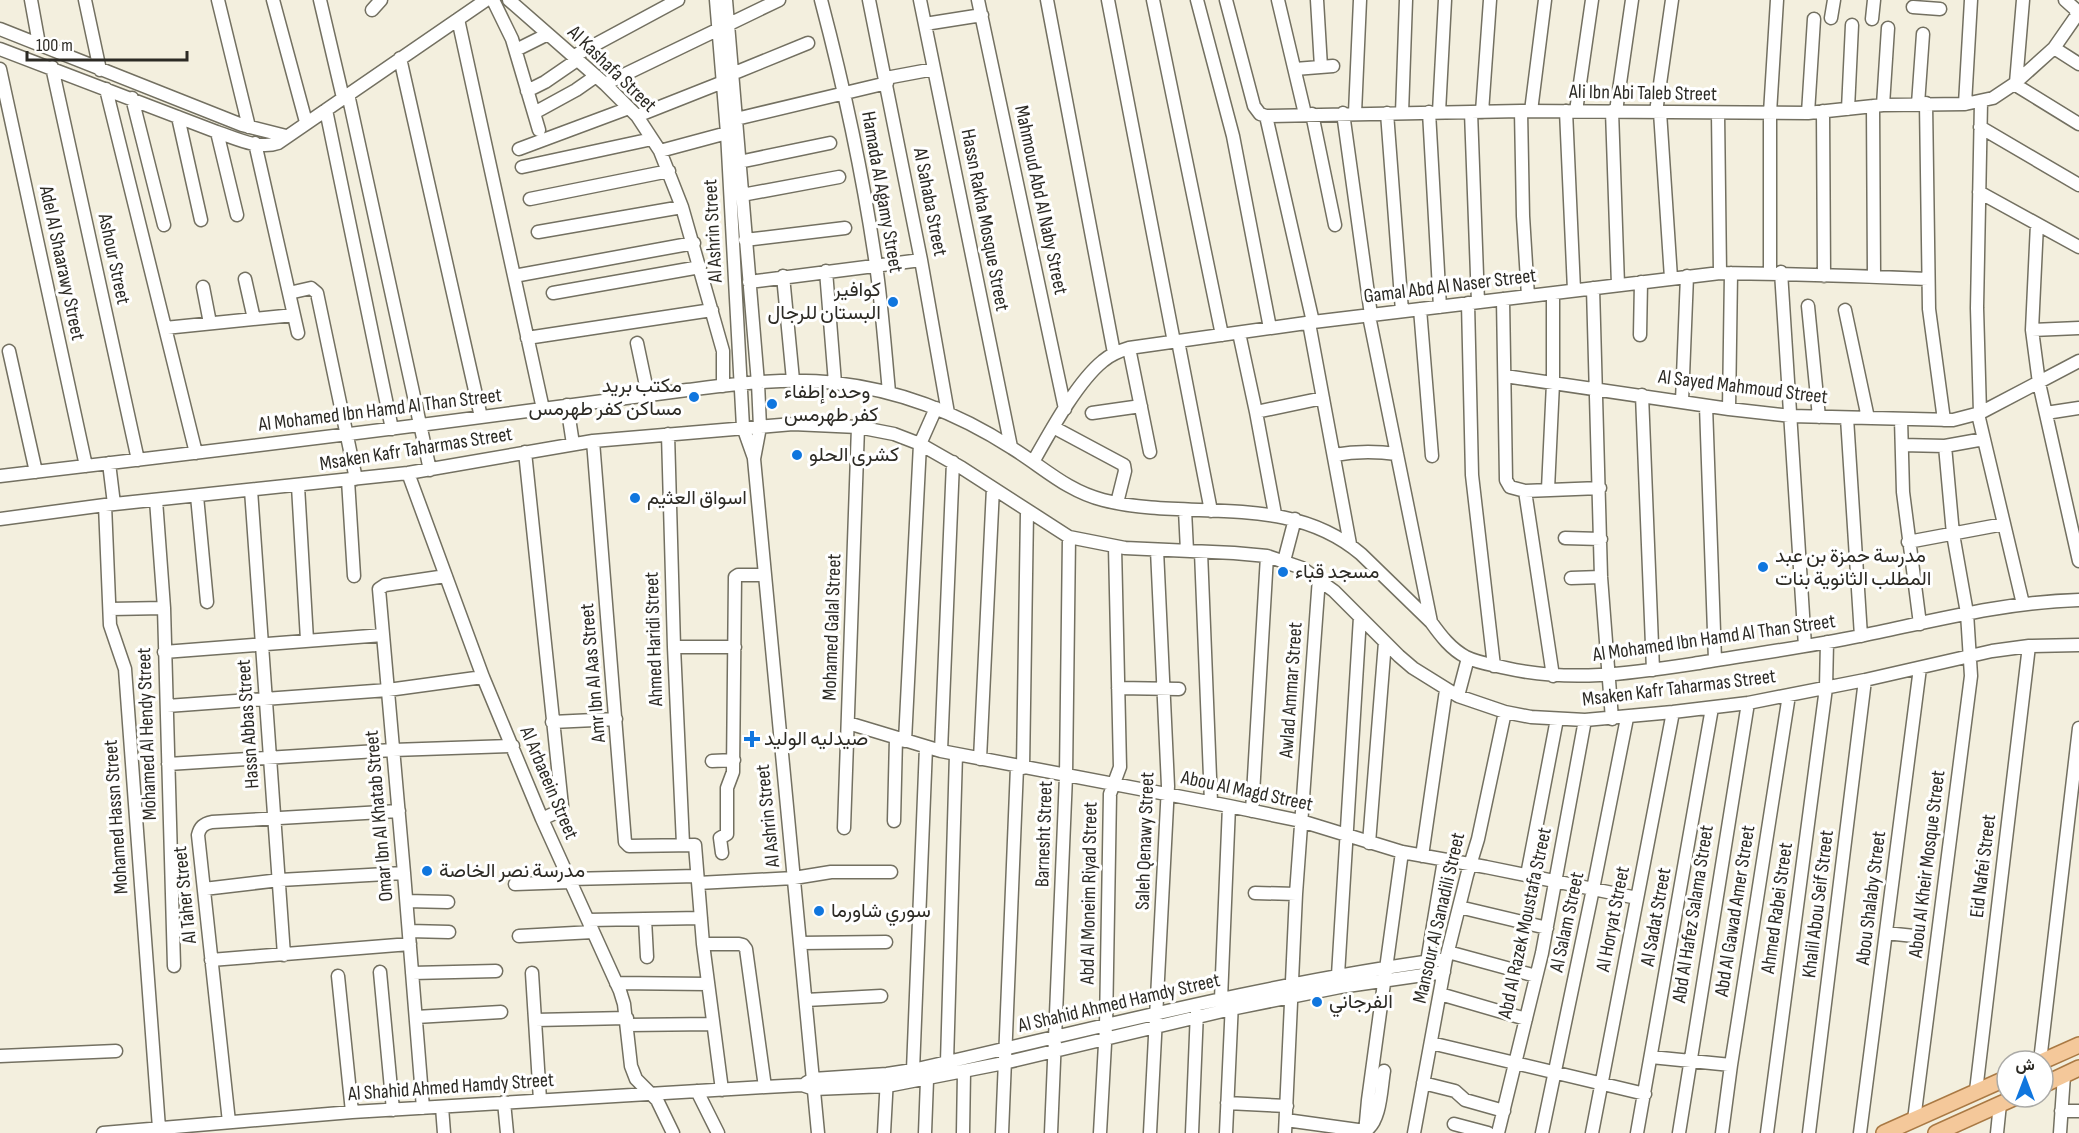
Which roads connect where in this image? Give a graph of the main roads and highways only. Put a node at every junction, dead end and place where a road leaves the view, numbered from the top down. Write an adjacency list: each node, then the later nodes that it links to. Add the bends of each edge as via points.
1 (2079, 1045): 2 (main road)
2 (2055, 1055)
3 (2079, 1068): 4 (main road)
4 (2055, 1079)
5 (1995, 1083): 7 (main road)
6 (1995, 1106): 8 (main road)
7 (1884, 1133)
8 (1936, 1133)

